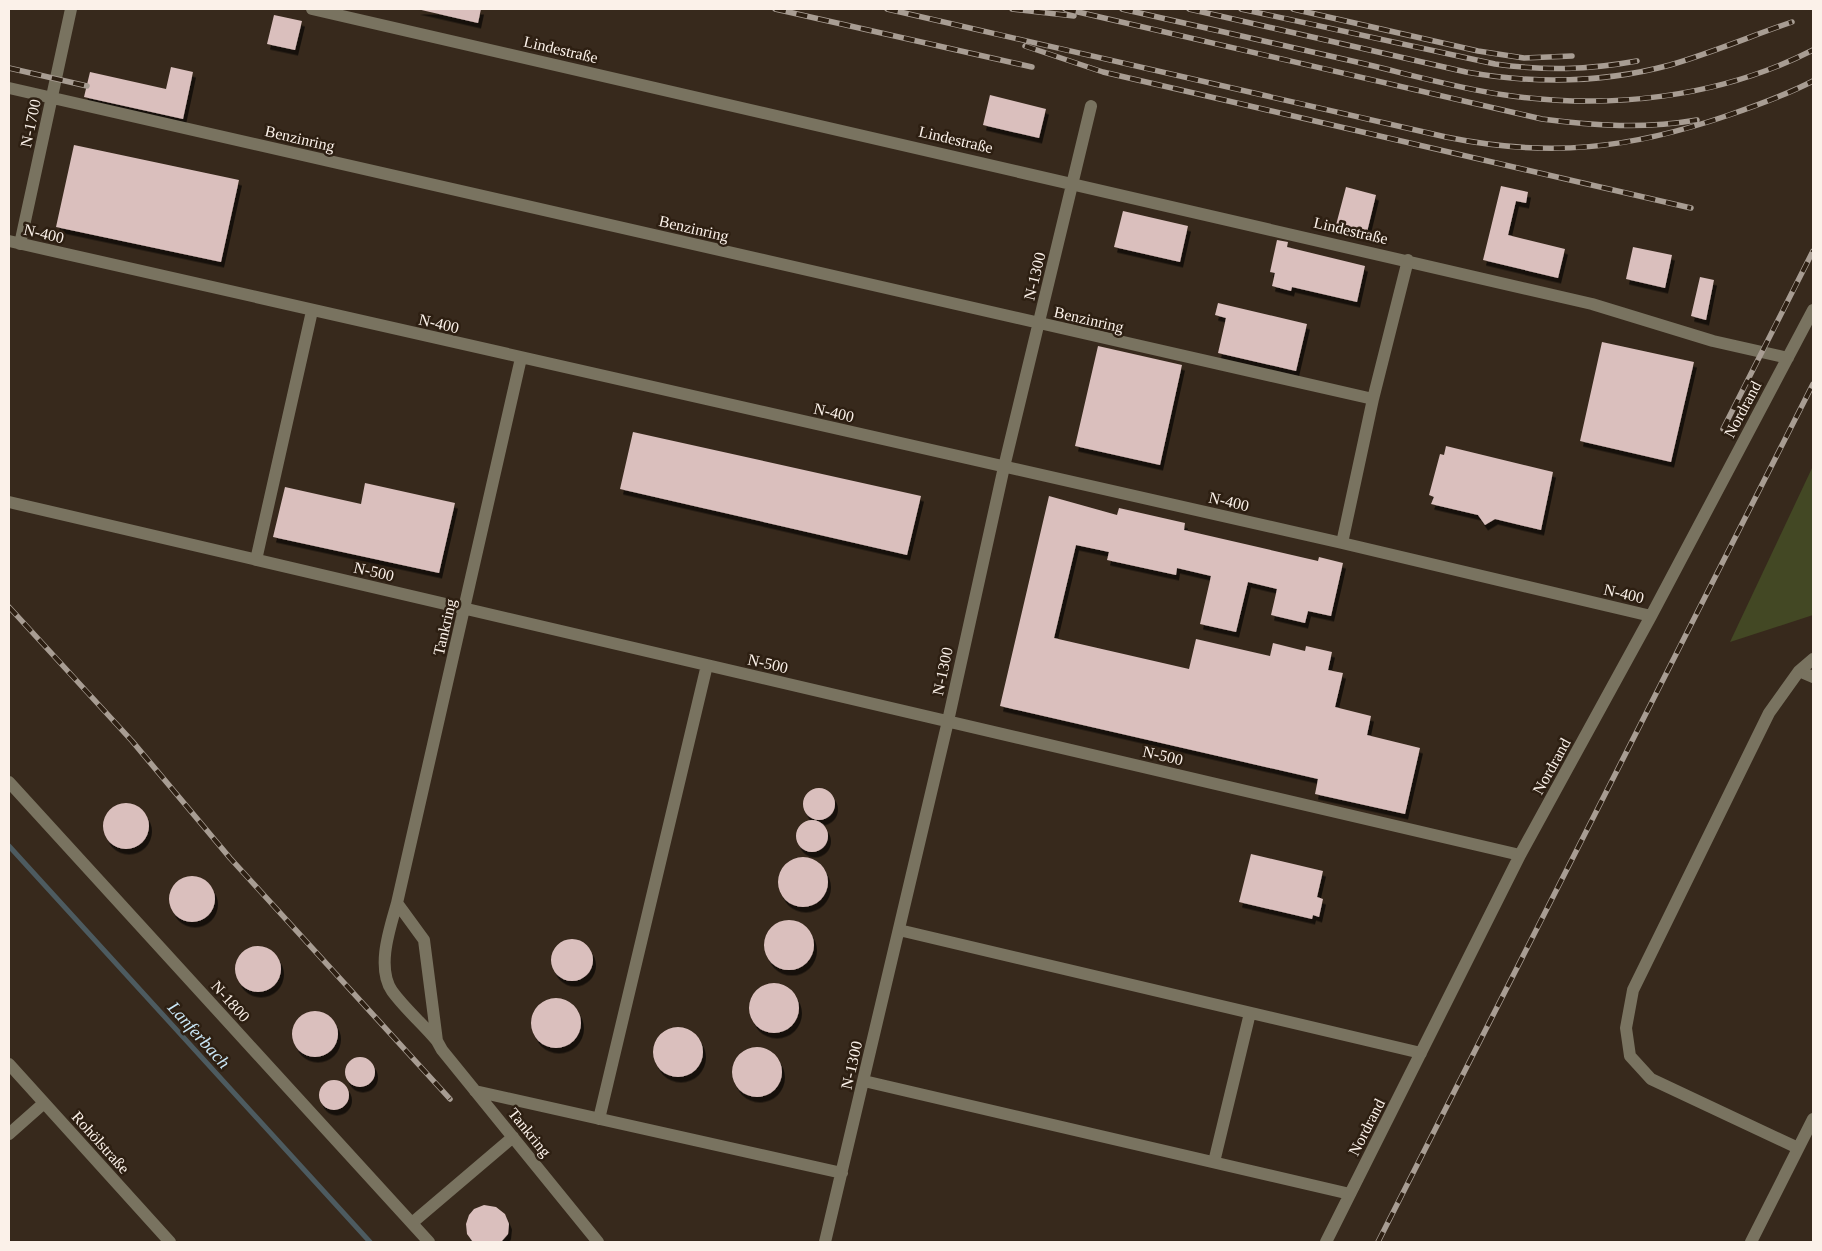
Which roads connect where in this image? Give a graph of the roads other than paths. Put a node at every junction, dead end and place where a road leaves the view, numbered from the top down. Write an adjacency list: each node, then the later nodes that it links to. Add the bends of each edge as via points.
1 (71, 9): 4 (lane, N-1700)
2 (312, 9): 6 (lane, Lindestraße)
3 (9, 88): 4 (lane, Benzinring)
4 (52, 98): 7 (lane, N-1700); 11 (lane, Benzinring)
5 (1090, 106): 6 (lane, N-1300)
6 (1073, 183): 8 (lane, Lindestraße); 11 (lane, N-1300)
7 (14, 243): 9 (lane, N-400)
8 (1408, 260): 13 (lane, Lindestraße, via 1592,304 1713,341); 14 (lane)
9 (312, 310): 12 (lane, N-400); 18 (lane)
10 (1813, 310): 13 (lane, Nordrand)
11 (1039, 324): 14 (lane, Benzinring); 15 (lane, N-1300)
12 (520, 358): 15 (lane, N-400); 19 (lane, Tankring)
13 (1788, 358): 20 (lane, Nordrand)
14 (1373, 399): 17 (lane)
15 (1004, 468): 17 (lane, N-400); 25 (lane, N-1300)
16 (9, 502): 18 (lane, N-500)
17 (1342, 543): 20 (lane, N-400)
18 (256, 560): 19 (lane, N-500)
19 (465, 609): 22 (lane, N-500); 28 (lane, Tankring)
20 (1651, 616): 27 (lane, Nordrand)
21 (1813, 659): 23 (lane)
22 (707, 665): 25 (lane, N-500); 37 (lane)
23 (1800, 670): 24 (lane); 41 (lane, via 1769,713 1633,990 1626,1028 1630,1056 1651,1079)
24 (1813, 677)
25 (948, 721): 27 (lane, N-500); 29 (lane, N-1300)
26 (9, 782): 45 (lane, N-1800)
27 (1520, 855): 32 (lane, Nordrand)
28 (397, 903): 31 (lane, Tankring, via 424,940); 31 (lane, Tankring, via 388,934 385,964 391,989)
29 (899, 930): 30 (lane); 34 (lane, N-1300)
30 (1250, 1013): 32 (lane); 42 (lane)
31 (437, 1041): 35 (lane, Tankring)
32 (1421, 1053): 44 (lane, Nordrand)
33 (9, 1064): 36 (lane, Rohölstraße)
34 (864, 1080): 42 (lane); 43 (lane, N-1300)
35 (475, 1091): 37 (lane); 40 (lane, Tankring)
36 (44, 1103): 39 (lane); 46 (lane, Rohölstraße)
37 (599, 1118): 43 (lane)
38 (1813, 1119): 41 (lane)
39 (9, 1134)
40 (513, 1137): 45 (lane); 48 (lane, Tankring)
41 (1798, 1148): 51 (lane)
42 (1214, 1162): 44 (lane)
43 (842, 1173): 49 (lane, N-1300)
44 (1350, 1194): 50 (lane, Nordrand)
45 (412, 1223): 47 (lane, N-1800)
46 (170, 1242)
47 (430, 1242)
48 (598, 1242)
49 (826, 1242)
50 (1326, 1242)
51 (1751, 1242)

